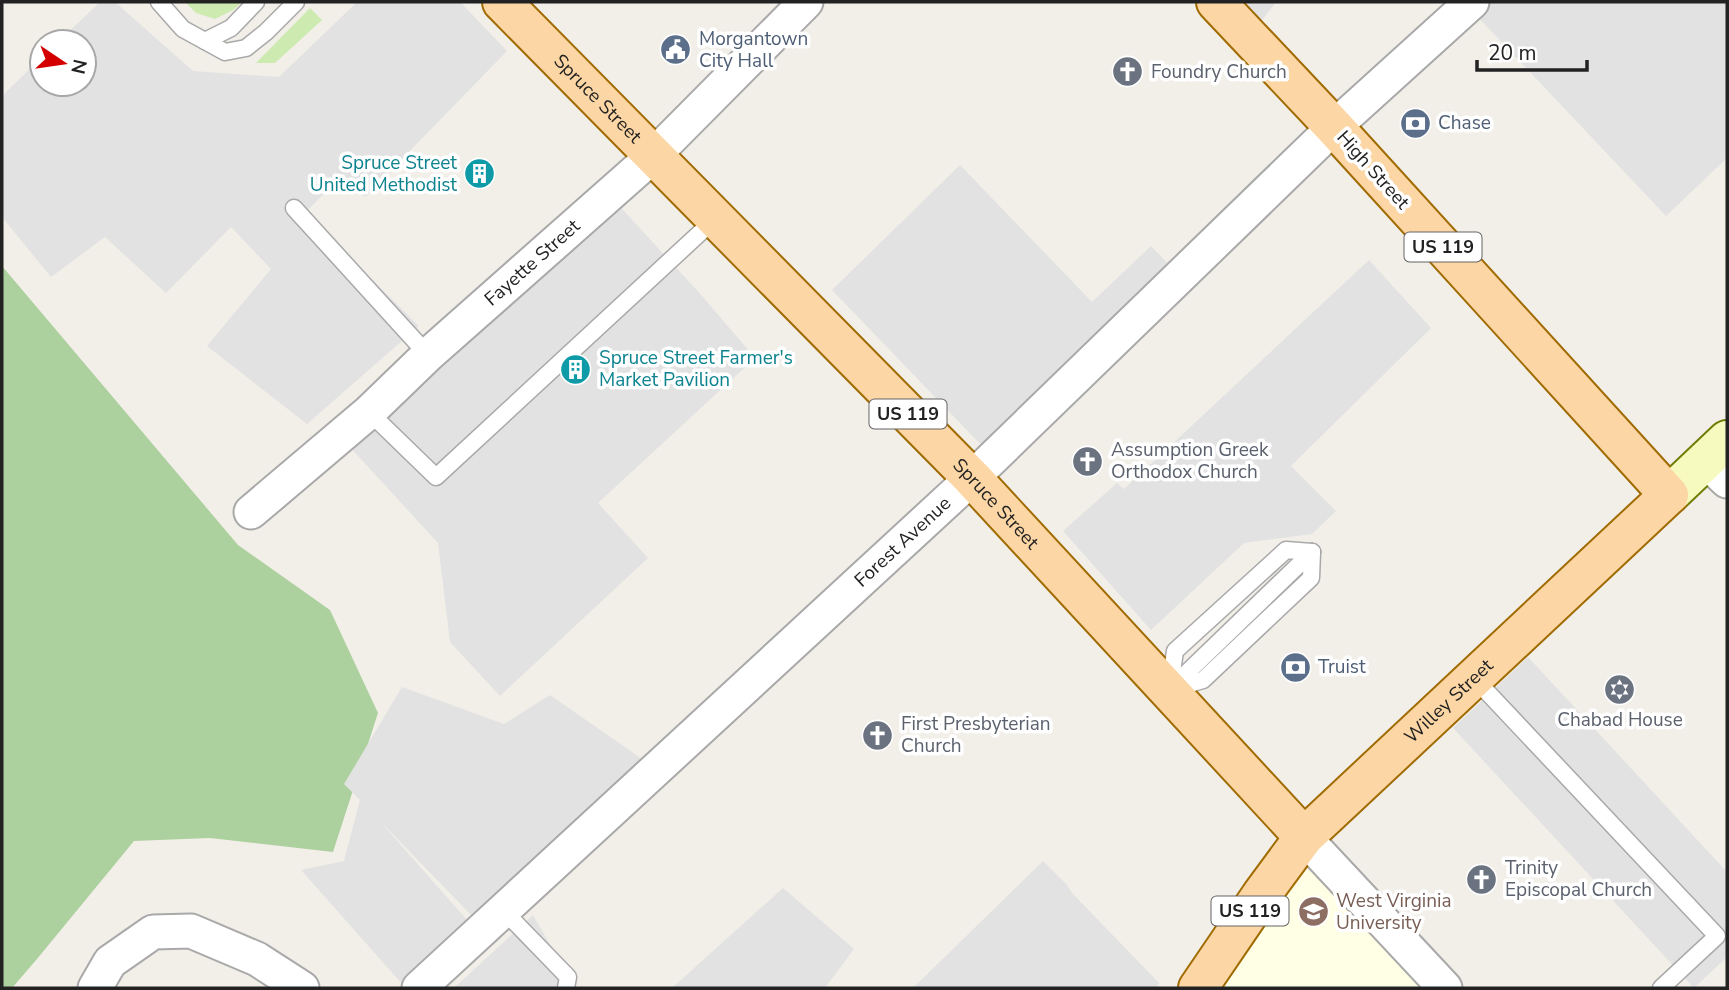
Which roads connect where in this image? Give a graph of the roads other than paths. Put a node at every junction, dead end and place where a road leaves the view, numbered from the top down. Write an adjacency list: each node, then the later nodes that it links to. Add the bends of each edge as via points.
1 (159, 2): 8 (lane, via 183,29)
2 (256, 2): 8 (lane, via 231,28)
3 (296, 2): 8 (lane, via 246,48 225,52)
4 (502, 2): 10 (main road, Spruce Street / US 119)
5 (806, 2): 10 (street, Fayette Street)
6 (1216, 2): 9 (main road, High Street / US 119)
7 (1472, 2): 9 (street, Forest Avenue)
8 (205, 41)
9 (1334, 127): 16 (street, Forest Avenue); 17 (main road, High Street / US 119)
10 (653, 156): 12 (main road, Spruce Street / US 119); 13 (street, Fayette Street)
11 (294, 208): 13 (lane)
12 (715, 219): 14 (lane, via 436,477); 16 (main road, Spruce Street / US 119)
13 (428, 355): 14 (street, Fayette Street)
14 (369, 412): 18 (street, Fayette Street)
15 (1720, 461): 17 (street, Willey Street)
16 (971, 478): 20 (main road, Spruce Street / US 119); 22 (street, Forest Avenue)
17 (1669, 495): 19 (main road, Willey Street / US 119)
18 (251, 512)
19 (1474, 678): 21 (main road, Willey Street / US 119); 23 (lane)
20 (1169, 690): 20 (lane, via 1203,680 1311,578 1312,552 1286,550 1175,651); 21 (main road, Spruce Street / US 119)
21 (1304, 837): 28 (main road, Willey Street / US 119); 29 (street, Spruce Street)
22 (504, 911): 26 (street, Forest Avenue); 27 (lane, via 568,977)
23 (1722, 932): 30 (lane)
24 (95, 988): 25 (street, via 110,962 153,932 191,931 257,959)
25 (302, 988)
26 (419, 988)
27 (566, 988)
28 (1198, 988)
29 (1445, 988)
30 (1661, 988)

